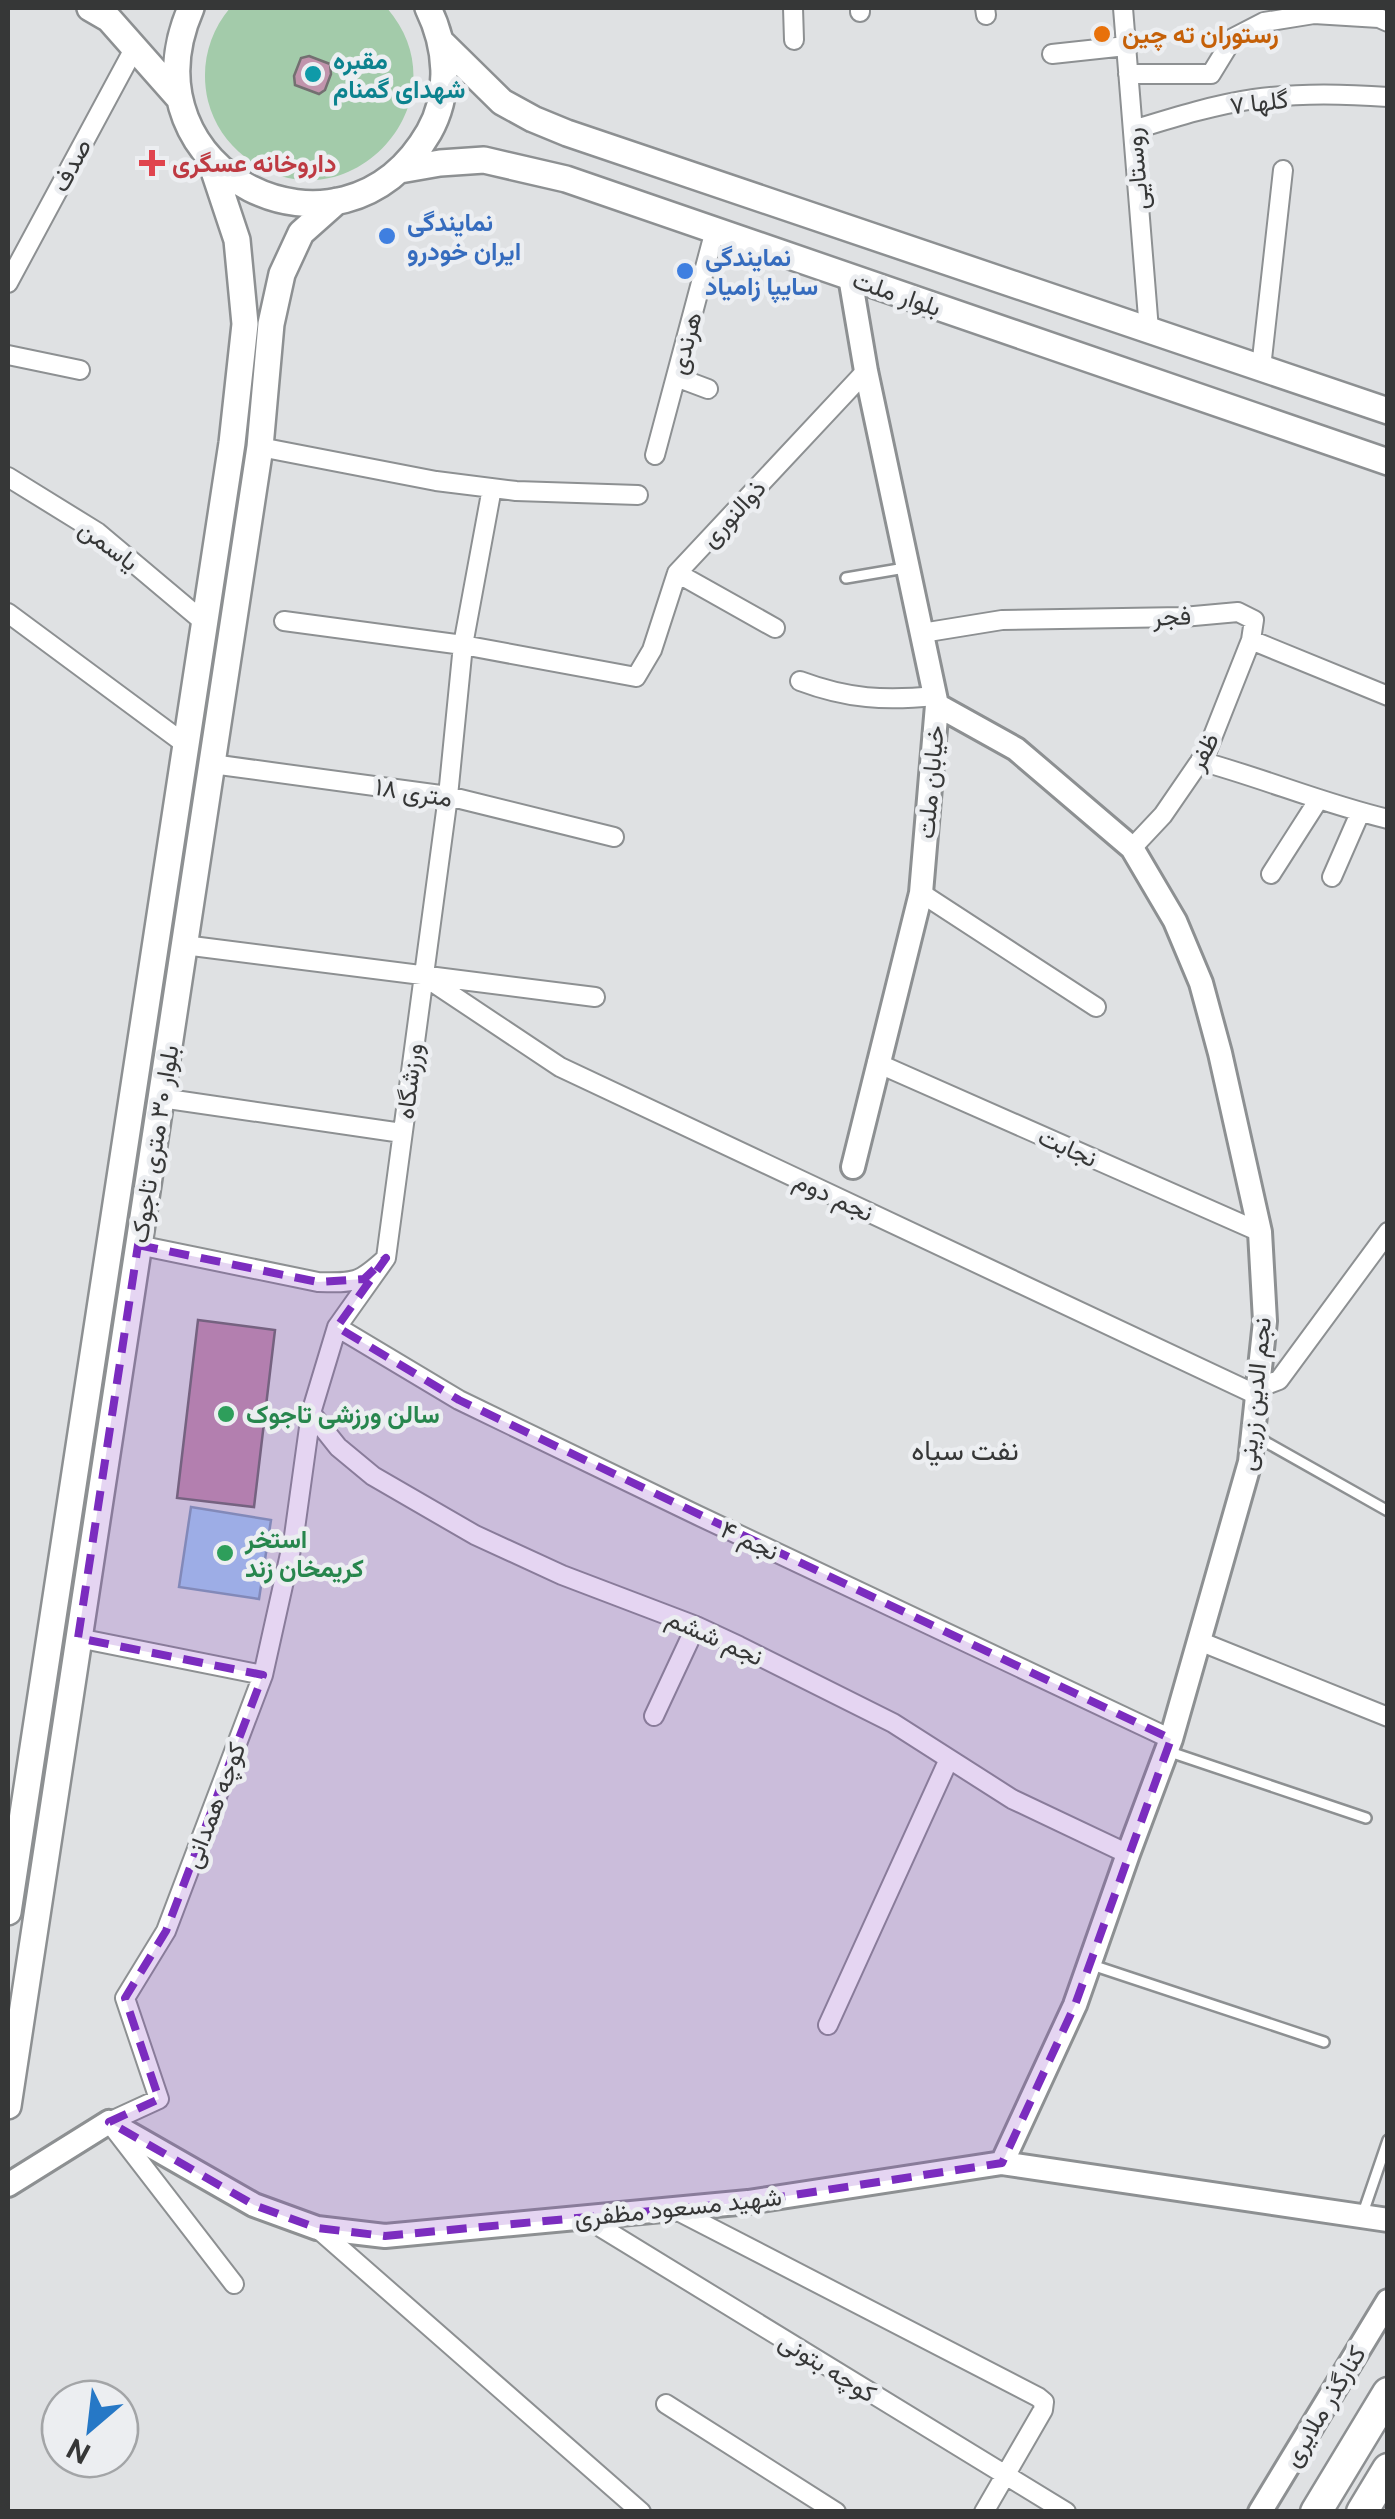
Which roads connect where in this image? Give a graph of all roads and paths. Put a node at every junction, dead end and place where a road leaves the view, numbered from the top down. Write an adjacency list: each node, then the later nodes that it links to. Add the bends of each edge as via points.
1 (90, 8): 10 (main road)
2 (192, 8): 13 (main road, via 176,62)
3 (428, 8): 8 (main road)
4 (793, 8): 7 (street)
5 (1122, 8): 9 (street, روستایی)
6 (1388, 22): 12 (street, via 1314,14 1264,22 1233,38 1211,74)
7 (794, 40)
8 (442, 43): 17 (main road, via 442,97 434,123); 23 (main road, بلوار ملت, via 502,102 550,126)
9 (1126, 46): 11 (street); 12 (street, روستایی)
10 (135, 47): 13 (main road); 22 (street, صدف)
11 (1052, 54)
12 (1128, 74): 15 (street, روستایی)
13 (178, 97): 16 (main road)
14 (1388, 97): 15 (street, گلها ۷, via 1256,98)
15 (1132, 130): 23 (street, روستایی)
16 (210, 159): 19 (main road, via 268,197); 42 (main road, بلوار ۳۰ متری تاجوک, via 237,240 245,324)
17 (400, 170): 19 (main road); 20 (main road, بلوار ملت, via 484,160 566,179)
18 (1282, 170): 25 (street)
19 (338, 202): 31 (main road, بلوار ۳۰ متری تاجوک, via 301,233 282,274)
20 (715, 230): 21 (main road, بلوار ملت); 28 (street, هرندی)
21 (850, 277): 27 (street, خیابان ملت); 33 (main road, بلوار ملت)
22 (8, 282)
23 (1149, 330): 25 (main road, بلوار ملت)
24 (8, 355): 26 (street)
25 (1261, 368): 30 (main road, بلوار ملت)
26 (80, 370)
27 (866, 371): 37 (street, خیابان ملت); 38 (street, ذوالنوری)
28 (676, 377): 29 (street); 32 (street, هرندی)
29 (708, 389)
30 (1388, 410)
31 (260, 447): 35 (street); 52 (main road, بلوار ۳۰ متری تاجوک)
32 (655, 455)
33 (1388, 462)
34 (8, 477): 42 (street, یاسمن, via 97,532)
35 (492, 488): 36 (street); 46 (street, ورزشگاه)
36 (638, 495)
37 (908, 567): 39 (lane); 44 (street, خیابان ملت)
38 (677, 573): 43 (street); 46 (street, ذوالنوری, via 652,650 636,676)
39 (846, 578)
40 (8, 613): 50 (street)
41 (284, 621): 46 (street)
42 (204, 622): 50 (main road, بلوار ۳۰ متری تاجوک)
43 (775, 628)
44 (922, 633): 45 (street, فجر, via 1002,620 1238,612 1254,620); 49 (street, خیابان ملت)
45 (1252, 640): 48 (street, فجر); 51 (street, ظفر)
46 (464, 645): 53 (street, ورزشگاه)
47 (800, 681): 49 (street, via 862,698)
48 (1388, 696)
49 (936, 701): 58 (street, نجم الدین زرینی, via 1016,749); 61 (street, خیابان ملت)
50 (185, 744): 89 (main road, بلوار ۳۰ متری تاجوک)
51 (1200, 761): 54 (street); 58 (street, ظفر)
52 (212, 764): 53 (street, ۱۸ متری); 62 (main road, بلوار ۳۰ متری تاجوک)
53 (448, 796): 57 (street, ۱۸ متری); 63 (street, ورزشگاه)
54 (1319, 799): 55 (street); 59 (street)
55 (1360, 813): 56 (street); 60 (street)
56 (1388, 819)
57 (614, 837)
58 (1132, 848): 70 (street, نجم الدین زرینی, via 1175,921 1201,983)
59 (1271, 874)
60 (1332, 877)
61 (921, 892): 65 (street); 66 (street, خیابان ملت)
62 (184, 945): 63 (street); 67 (main road, بلوار ۳۰ متری تاجوک)
63 (422, 975): 64 (street); 68 (street, ورزشگاه); 75 (street, نجم دوم, via 560,1066)
64 (595, 998)
65 (1096, 1007)
66 (877, 1063): 69 (street, خیابان ملت); 70 (street, نجابت)
67 (161, 1098): 68 (street); 72 (main road, بلوار ۳۰ متری تاجوک)
68 (402, 1133): 73 (street, ورزشگاه)
69 (853, 1167)
70 (1260, 1232): 75 (street, نجم الدین زرینی, via 1265,1321)
71 (1388, 1232): 75 (street, via 1279,1380)
72 (138, 1245): 73 (street, via 318,1282 364,1279); 80 (main road, بلوار ۳۰ متری تاجوک)
73 (386, 1258): 74 (street, کوچه همدانی)
74 (337, 1326): 76 (street, کوچه همدانی); 85 (street, نجم ۴, via 460,1400)
75 (1257, 1392): 77 (street, نجم الدین زرینی)
76 (312, 1413): 79 (street, نجم ششم, via 373,1476 475,1535); 82 (street, کوچه همدانی)
77 (1253, 1434): 78 (lane); 81 (street, نجم الدین زرینی)
78 (1388, 1511)
79 (696, 1626): 83 (street); 86 (street, نجم ششم, via 893,1723)
80 (78, 1638): 82 (street); 93 (main road, بلوار ۳۰ متری تاجوک)
81 (1199, 1642): 84 (street); 85 (street, نجم الدین زرینی)
82 (263, 1675): 94 (street, کوچه همدانی, via 166,1931 125,1998 159,2098)
83 (654, 1716)
84 (1388, 1717)
85 (1169, 1745): 87 (lane); 88 (street, نجم الدین زرینی)
86 (949, 1758): 88 (street, نجم ششم, via 1012,1799); 91 (street)
87 (1366, 1818)
88 (1128, 1854): 90 (street, نجم الدین زرینی)
89 (8, 1912)
90 (1090, 1964): 92 (lane); 96 (street, نجم الدین زرینی)
91 (828, 2024)
92 (1324, 2042)
93 (8, 2106)
94 (109, 2122): 97 (street); 102 (street, شهید مسعود مظفری, via 254,2205); 103 (street)
95 (1388, 2140): 100 (lane)
96 (1002, 2163): 98 (street, شهید مسعود مظفری); 100 (street, شهید مسعود مظفری)
97 (8, 2185)
98 (674, 2209): 99 (street, شهید مسعود مظفری); 108 (street, via 1038,2396 1043,2410)
99 (594, 2216): 102 (street, شهید مسعود مظفری, via 385,2236); 108 (street, کوچه بتونی, via 602,2228)
100 (1362, 2216): 101 (street, شهید مسعود مظفری)
101 (1388, 2220)
102 (317, 2228): 109 (street)
103 (234, 2284)
104 (1388, 2301): 113 (street, کنارگذر ملایری)
105 (1388, 2393): 114 (highway)
106 (666, 2404): 110 (street)
107 (1388, 2469): 115 (highway)
108 (1004, 2474): 111 (street); 112 (street, کوچه بتونی)
109 (641, 2512)
110 (836, 2512)
111 (984, 2512)
112 (1066, 2512)
113 (1260, 2512)
114 (1316, 2512)
115 (1362, 2512)

